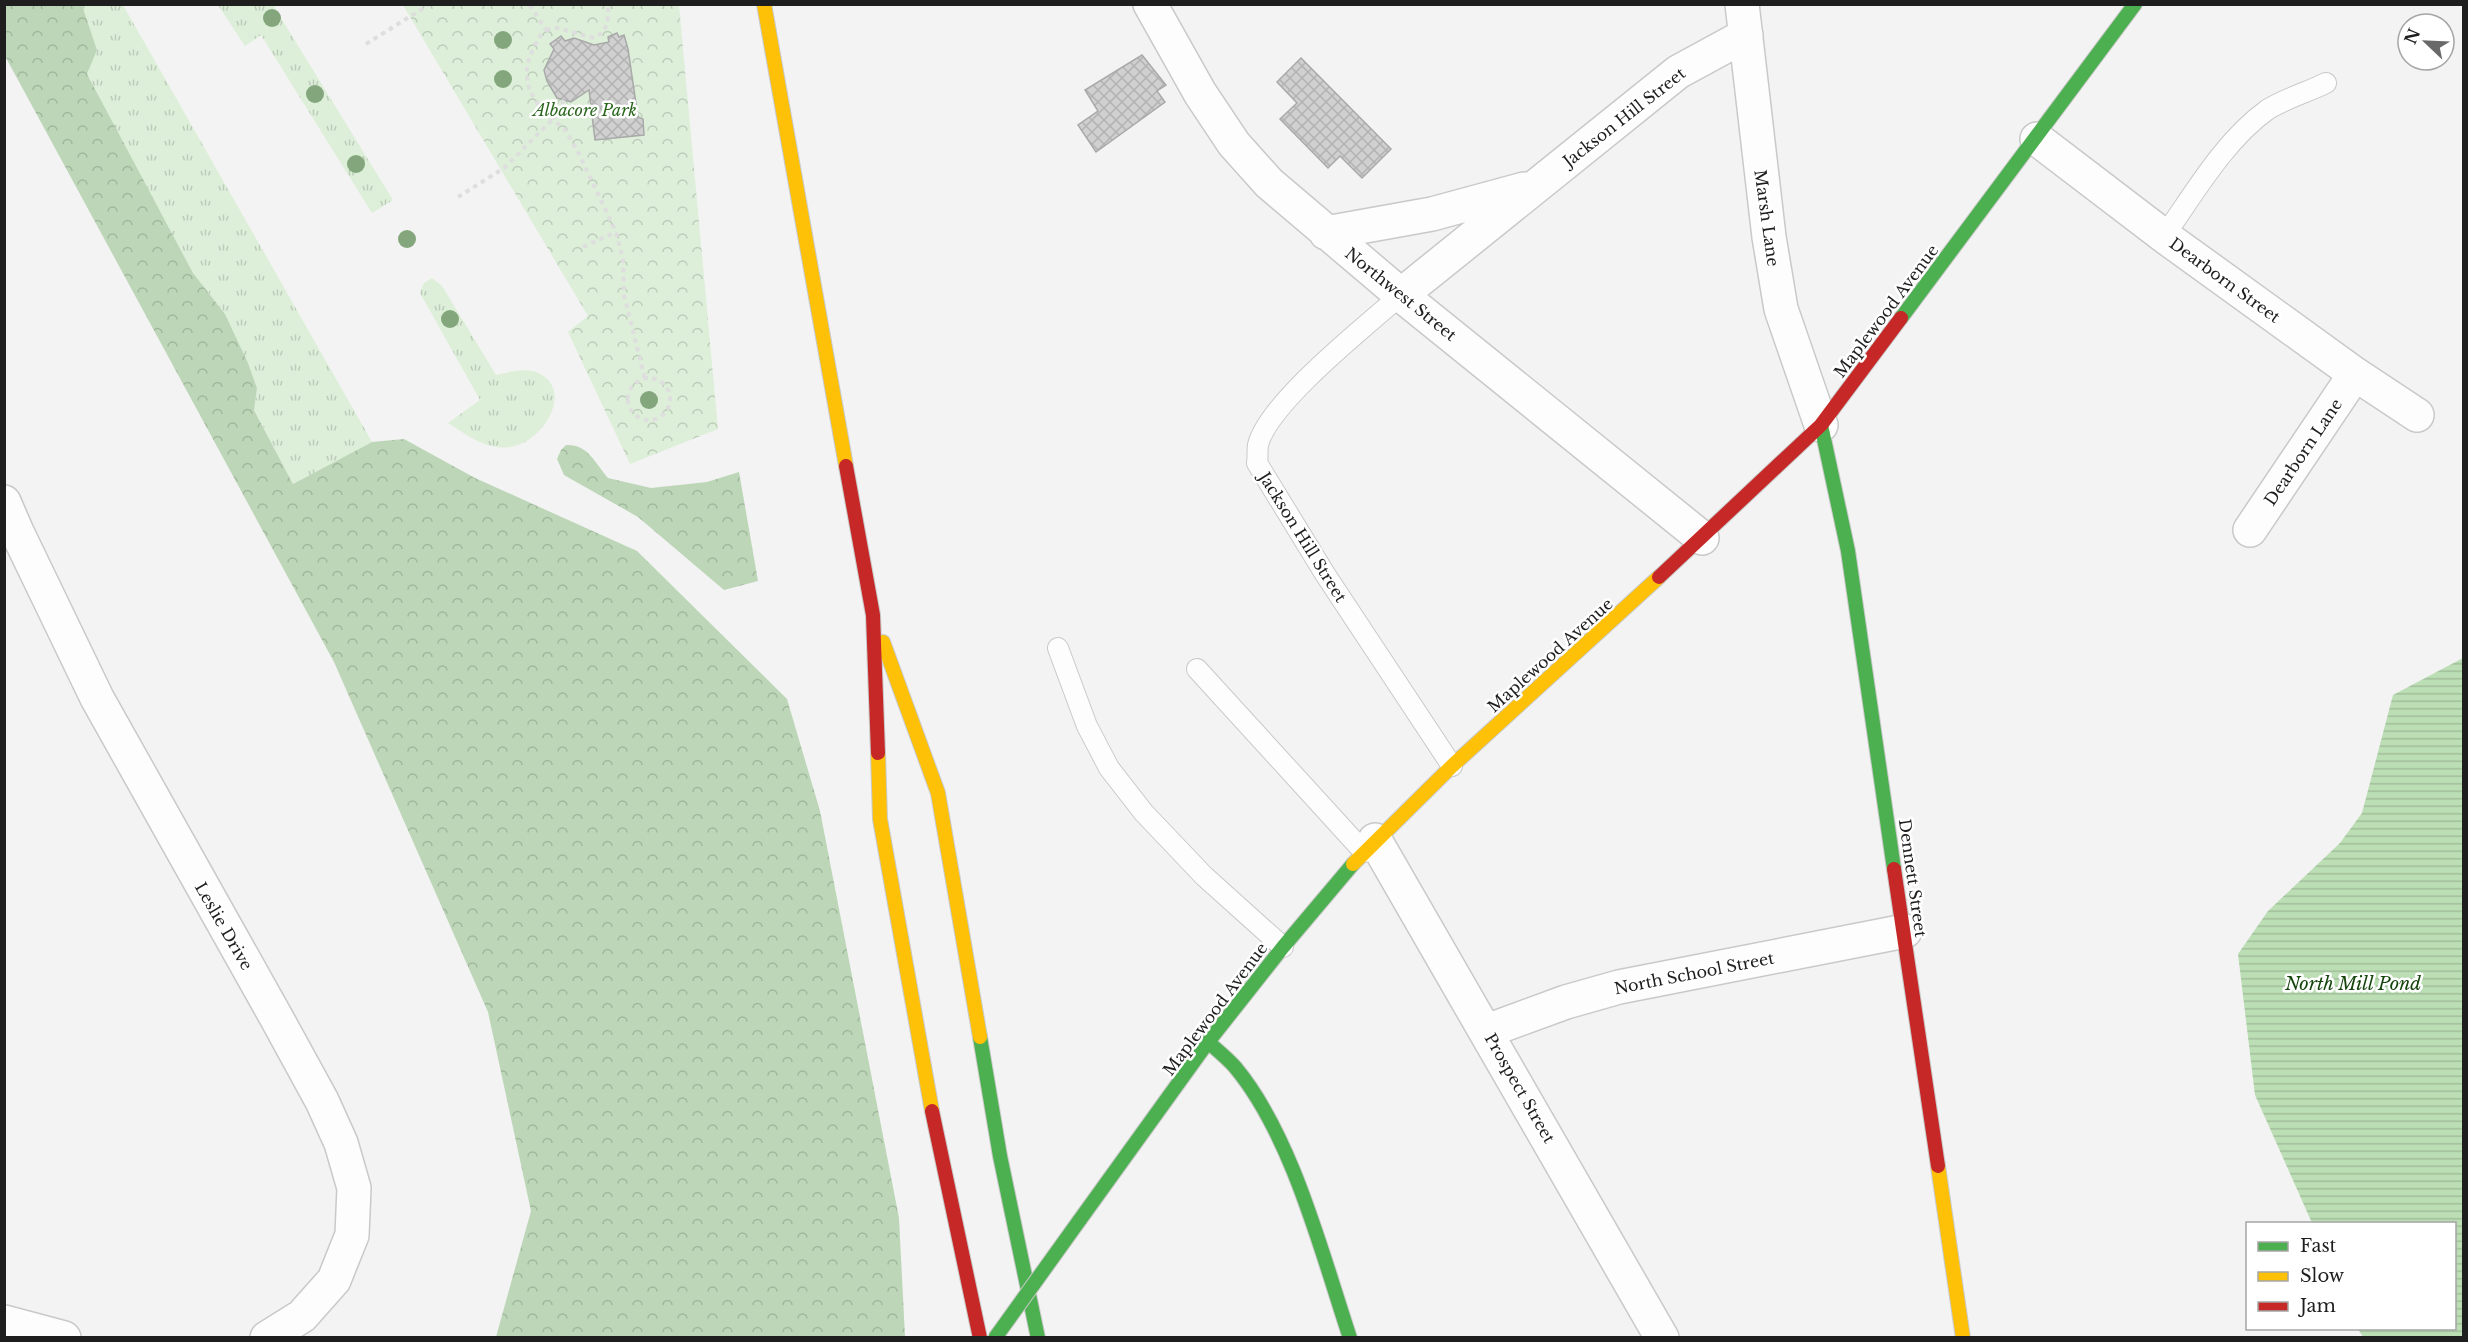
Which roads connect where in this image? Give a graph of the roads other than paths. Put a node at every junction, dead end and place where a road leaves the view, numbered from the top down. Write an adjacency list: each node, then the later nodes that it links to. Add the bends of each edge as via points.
1 (764, 4): 17 (street)
2 (1150, 4): 8 (street, Northwest Street, via 1234,144 1269,183)
3 (2135, 4): 6 (street, Maplewood Avenue)
4 (1744, 20): 7 (street, Jackson Hill Street); 13 (street, Marsh Lane, via 1781,309)
5 (2326, 84): 9 (lane, via 2268,110 2241,134)
6 (2037, 139): 9 (street, Dearborn Street); 13 (street, Maplewood Avenue)
7 (1537, 185): 8 (street, Jackson Hill Street, via 1432,214); 10 (street, Jackson Hill Street)
8 (1326, 233): 10 (street, Northwest Street)
9 (2164, 236): 11 (street, Dearborn Street)
10 (1401, 295): 16 (street, Northwest Street); 20 (lane, Jackson Hill Street, via 1286,399 1258,445 1257,463)
11 (2355, 374): 12 (street, Dearborn Street); 15 (street, Dearborn Lane)
12 (2417, 415)
13 (1821, 425): 16 (street, Maplewood Avenue); 22 (street, Dennett Street, via 1848,551)
14 (4, 502): 28 (street, Leslie Drive, via 97,698 282,1028 341,1143 354,1188 352,1235 334,1280 302,1316)
15 (2250, 530)
16 (1701, 538): 20 (street, Maplewood Avenue)
17 (873, 615): 29 (street, via 880,819 941,1160); 31 (street, via 938,793 1000,1156)
18 (1058, 648): 23 (lane, via 1087,726 1109,768 1144,813 1204,876)
19 (1197, 669): 21 (lane)
20 (1452, 766): 21 (street, Maplewood Avenue)
21 (1370, 846): 23 (street, Maplewood Avenue); 24 (street, Prospect Street)
22 (1905, 931): 24 (street, North School Street, via 1619,987); 34 (street, Dennett Street)
23 (1283, 947): 25 (street, Maplewood Avenue)
24 (1487, 1031): 33 (street, Prospect Street)
25 (1208, 1042): 30 (street, Maplewood Avenue, bridge); 32 (street, via 1236,1069 1273,1125 1303,1198)
26 (4, 1322): 27 (street)
27 (64, 1338)
28 (267, 1338)
29 (980, 1338)
30 (995, 1338)
31 (1038, 1338)
32 (1350, 1338)
33 (1662, 1338)
34 (1963, 1338)

